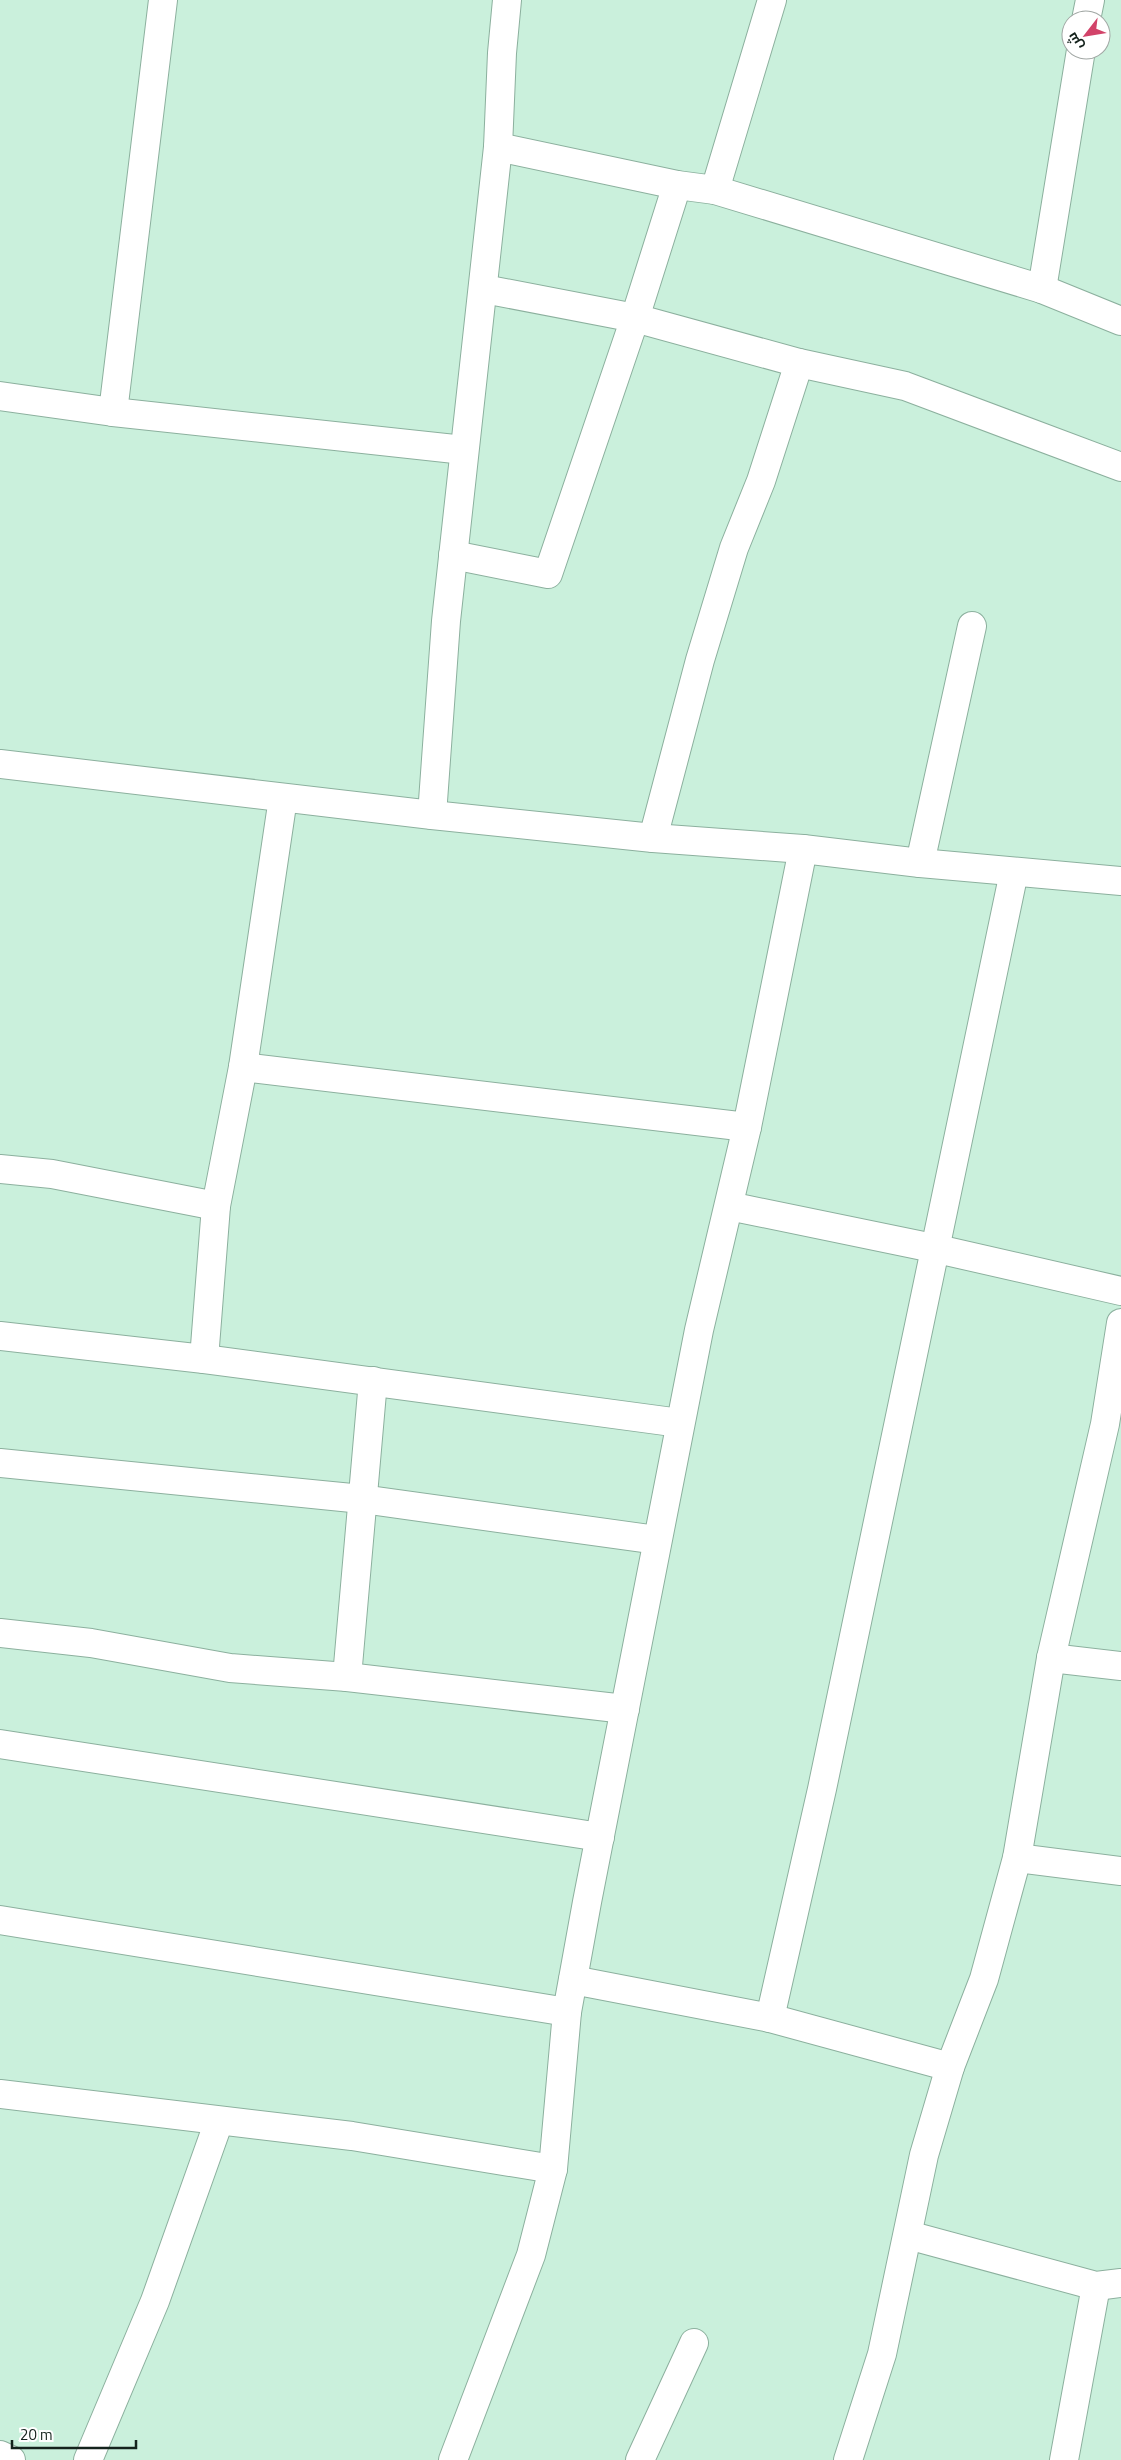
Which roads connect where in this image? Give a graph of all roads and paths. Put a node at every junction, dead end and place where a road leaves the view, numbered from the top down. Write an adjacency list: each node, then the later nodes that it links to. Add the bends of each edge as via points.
1 (163, 0): 14 (street)
2 (507, 0): 5 (street)
3 (772, 0): 7 (street)
4 (1079, 60): 9 (street)
5 (498, 147): 6 (street); 8 (street)
6 (677, 185): 7 (street); 10 (street)
7 (715, 190): 9 (street)
8 (484, 289): 10 (street); 15 (street)
9 (1042, 289): 11 (street)
10 (635, 318): 12 (street); 17 (street, via 548,574)
11 (1121, 321)
12 (799, 363): 16 (street, via 905,386); 22 (street, via 761,481 734,548 700,660)
13 (0, 396): 14 (street)
14 (114, 412): 15 (street)
15 (464, 450): 17 (street)
16 (1121, 467)
17 (453, 555): 21 (street)
18 (972, 626): 24 (street)
19 (0, 764): 20 (street)
20 (283, 798): 21 (street); 27 (street)
21 (432, 815): 22 (street)
22 (653, 838): 23 (street)
23 (803, 849): 24 (street); 28 (street)
24 (920, 864): 25 (street)
25 (1014, 872): 26 (street); 32 (street, via 979,1047)
26 (1121, 881)
27 (244, 1067): 28 (street); 30 (street)
28 (747, 1127): 31 (street)
29 (0, 1169): 30 (street, via 52,1174)
30 (216, 1206): 36 (street)
31 (729, 1206): 32 (street); 38 (street)
32 (933, 1248): 33 (street); 54 (street, via 822,1788)
33 (1121, 1291)
34 (1121, 1324): 43 (street, via 1104,1424)
35 (0, 1336): 36 (street)
36 (204, 1359): 37 (street)
37 (373, 1381): 38 (street); 40 (street)
38 (680, 1423): 41 (street)
39 (0, 1463): 40 (street)
40 (362, 1499): 41 (street); 45 (street)
41 (657, 1540): 46 (street)
42 (0, 1633): 45 (street, via 91,1642 230,1668)
43 (1051, 1658): 44 (street); 49 (street)
44 (1121, 1666)
45 (347, 1677): 46 (street)
46 (625, 1709): 48 (street)
47 (0, 1744): 48 (street)
48 (600, 1837): 52 (street)
49 (1017, 1858): 50 (street); 55 (street, via 984,1979)
50 (1121, 1871)
51 (0, 1920): 53 (street)
52 (573, 1980): 53 (street); 54 (street)
53 (567, 2012): 58 (street)
54 (770, 2018): 55 (street)
55 (950, 2067): 59 (street, via 924,2155)
56 (0, 2094): 57 (street)
57 (219, 2121): 58 (street, via 352,2136); 64 (street, via 156,2300)
58 (553, 2169): 65 (street, via 530,2254)
59 (908, 2235): 60 (street); 67 (street, via 882,2354)
60 (1109, 2284): 68 (street)
61 (694, 2343): 66 (street)
62 (0, 2455): 63 (street)
63 (11, 2460)
64 (88, 2460)
65 (453, 2460)
66 (640, 2460)
67 (848, 2460)
68 (1064, 2460)

